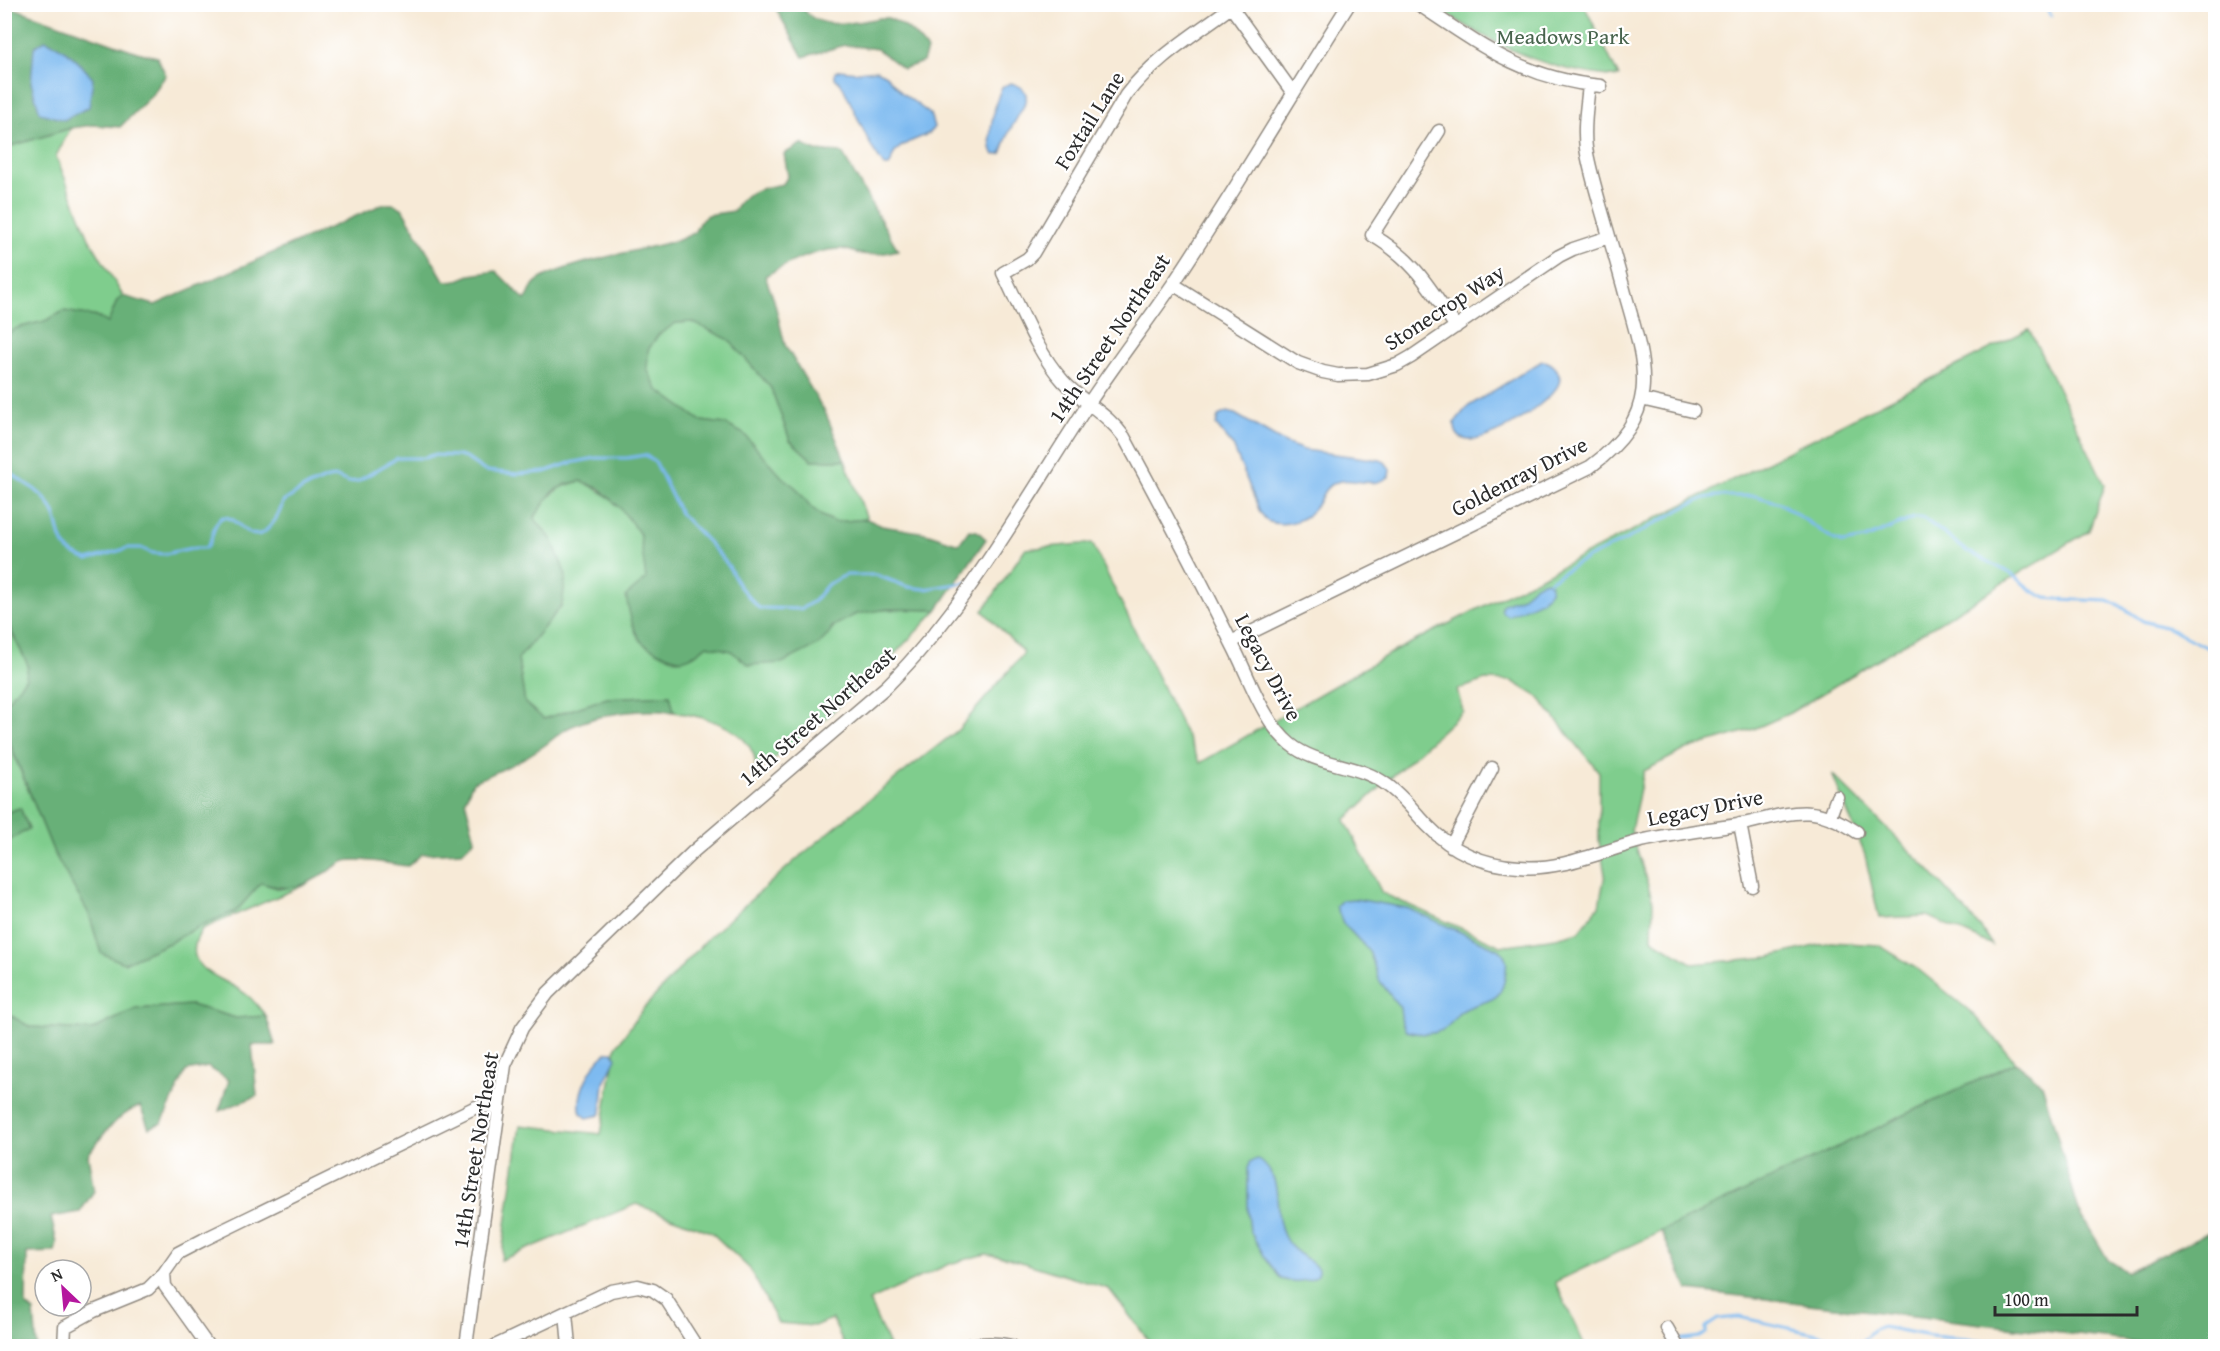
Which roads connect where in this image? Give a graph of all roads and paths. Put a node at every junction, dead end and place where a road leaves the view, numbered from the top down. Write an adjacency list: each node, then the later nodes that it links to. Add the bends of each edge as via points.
1 (1349, 4): 4 (street, 14th Street Northeast)
2 (1418, 4): 6 (street, Goldenray Drive, via 1522,68 1595,85 1585,118 1586,148)
3 (1230, 6): 4 (street); 7 (street, Foxtail Lane, via 1136,82 1033,253)
4 (1293, 93): 8 (street, 14th Street Northeast)
5 (1439, 131): 9 (street, via 1372,234 1407,258)
6 (1609, 237): 9 (street, Stonecrop Way, via 1559,256); 10 (street, Goldenray Drive, via 1643,361)
7 (1003, 273): 11 (street, Legacy Drive, via 1049,363)
8 (1173, 284): 9 (street, Stonecrop Way, via 1298,363 1330,374 1368,374 1388,368); 11 (street, 14th Street Northeast)
9 (1456, 327)
10 (1641, 399): 12 (street); 13 (street, Goldenray Drive, via 1624,436 1590,467)
11 (1088, 405): 13 (street, Legacy Drive, via 1109,418 1124,437); 21 (street, 14th Street Northeast, via 968,592 910,664 694,851 548,993 522,1028 505,1065)
12 (1694, 411)
13 (1232, 642): 19 (street, Legacy Drive, via 1265,712 1288,743 1301,753 1387,785)
14 (1492, 768): 19 (street)
15 (1837, 797): 16 (street)
16 (1830, 816): 17 (street, Legacy Drive, via 1790,812); 18 (street, Legacy Drive)
17 (1740, 825): 19 (street, Legacy Drive, via 1640,841 1531,868 1483,861); 20 (street)
18 (1857, 832)
19 (1451, 846)
20 (1752, 886)
21 (499, 1106): 22 (street, via 476,1107 203,1240 178,1253); 27 (street, 14th Street Northeast)
22 (164, 1273): 25 (street, via 148,1289 65,1327); 26 (street, via 165,1286)
23 (566, 1313): 28 (street); 29 (street); 30 (street, via 611,1291 638,1286 666,1299)
24 (1667, 1328): 33 (street)
25 (64, 1347)
26 (208, 1347)
27 (466, 1347)
28 (495, 1347)
29 (569, 1347)
30 (696, 1347)
31 (963, 1347): 32 (street, via 991,1343)
32 (1012, 1347)
33 (1677, 1347)

